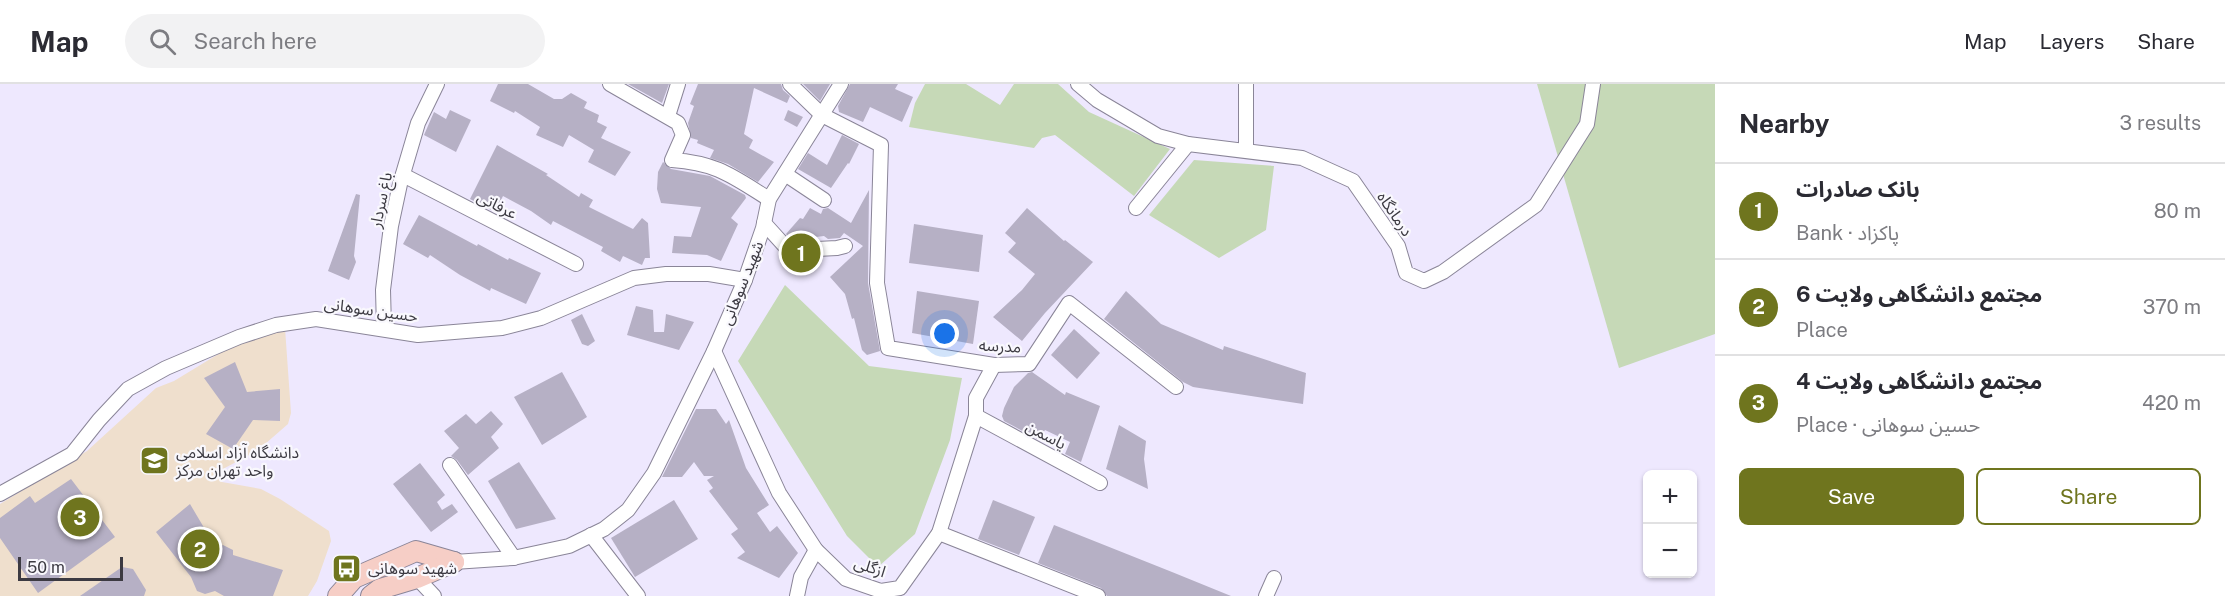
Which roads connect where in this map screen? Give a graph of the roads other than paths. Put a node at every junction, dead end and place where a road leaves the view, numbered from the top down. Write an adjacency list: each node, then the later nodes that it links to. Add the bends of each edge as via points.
1 (437, 84): 14 (street, باغ سردار, via 418,123)
2 (610, 84): 10 (street)
3 (678, 84): 10 (street)
4 (790, 84): 9 (street)
5 (841, 84): 9 (street, شهید سوهانی)
6 (1078, 84): 11 (street, درمانگاه, via 1097,100 1158,136)
7 (1246, 84): 12 (street)
8 (1593, 84): 12 (street, درمانگاه, via 1587,124 1536,206 1443,272 1424,281 1406,273 1398,246 1353,181 1302,158)
9 (822, 115): 13 (street, شهید سوهانی); 24 (street, مدرسه, via 881,145 877,283 888,348)
10 (668, 116): 15 (street, via 678,123 682,135 672,160 721,169)
11 (1188, 144): 12 (street, درمانگاه); 17 (street)
12 (1246, 150)
13 (785, 174): 15 (street, شهید سوهانی); 16 (street)
14 (403, 175): 20 (street, عرفاتی); 22 (street, باغ سردار, via 391,226 383,290)
15 (769, 200): 18 (street, شهید سوهانی)
16 (824, 200)
17 (1137, 208)
18 (764, 223): 19 (street, via 793,255); 21 (street, شهید سوهانی)
19 (845, 246)
20 (576, 264)
21 (745, 280): 22 (street, حسین سوهانی, via 709,274 656,275 634,278 541,318 502,328 418,335); 23 (street, شهید سوهانی)
22 (384, 328): 29 (street, حسین سوهانی, via 316,319 276,325 166,368 128,389 72,454)
23 (714, 351): 31 (street, شهید سوهانی, via 654,473 627,510); 32 (street, ازگلی, via 779,493)
24 (994, 365): 25 (street, مدرسه, via 1029,364 1069,303); 26 (street, ازگلی, via 976,398)
25 (1176, 387)
26 (976, 416): 28 (street, یاسمن); 30 (street, ازگلی)
27 (450, 465): 33 (street)
28 (1100, 483)
29 (0, 494)
30 (939, 533): 37 (street, ازگلی); 43 (street)
31 (591, 535): 33 (street, شهید سوهانی, via 569,546); 41 (street)
32 (816, 550): 37 (street, ازگلی, via 846,579 881,591); 42 (street, via 801,577)
33 (514, 558): 34 (street, شهید سوهانی)
34 (454, 562): 35 (main road, شهید سوهانی); 38 (main road, شهید سوهانی, via 416,551 354,578)
35 (417, 578): 39 (main road, شهید سوهانی, via 380,589); 40 (street)
36 (1274, 578): 44 (street)
37 (906, 592)
38 (339, 596)
39 (371, 596)
40 (434, 596)
41 (638, 596)
42 (797, 596)
43 (1098, 596)
44 (1266, 596)

